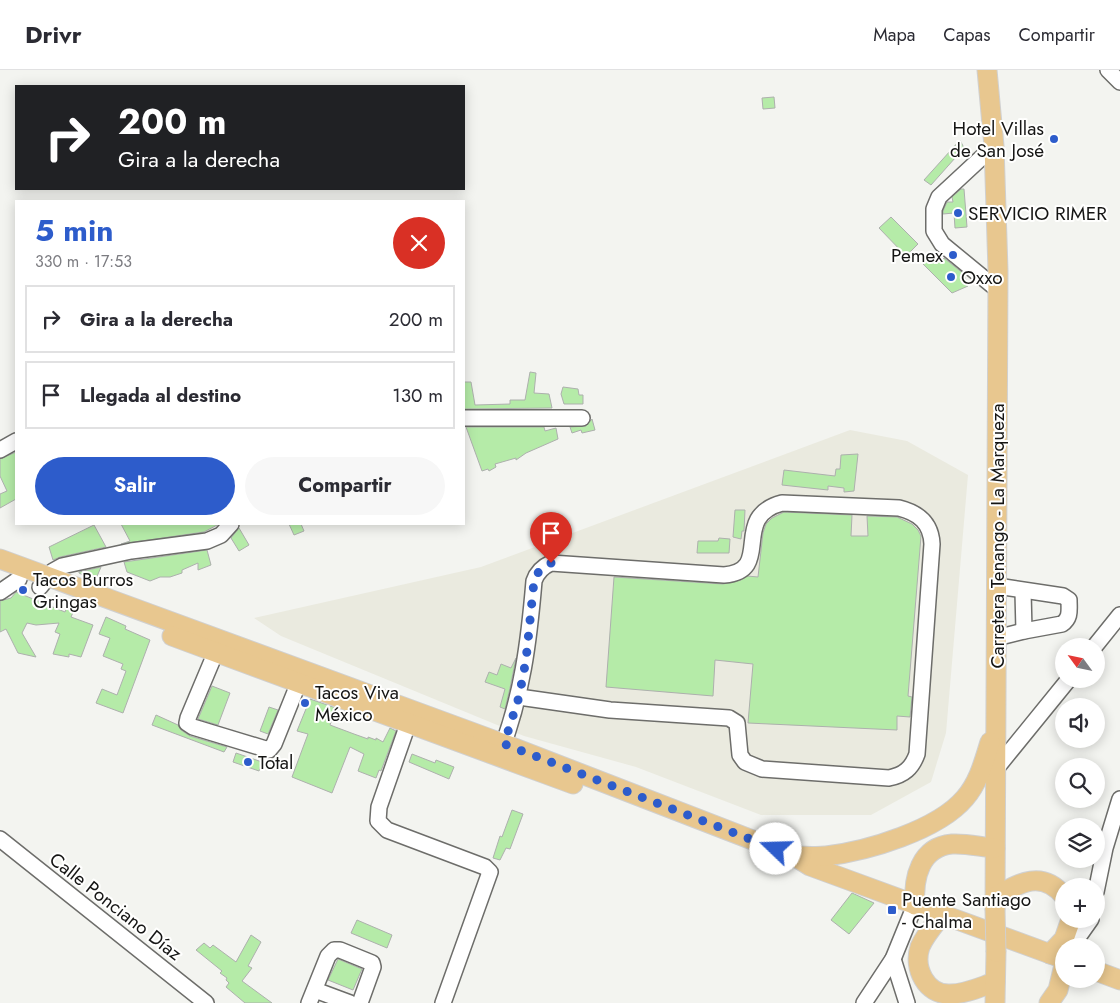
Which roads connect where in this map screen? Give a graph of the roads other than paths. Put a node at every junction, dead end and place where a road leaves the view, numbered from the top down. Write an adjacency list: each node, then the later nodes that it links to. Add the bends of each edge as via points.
1 (988, 70): 4 (main road, Carretera Tenango - La Marqueza)
2 (1108, 70): 3 (street)
3 (1120, 82)
4 (994, 146): 5 (main road, Carretera Tenango - La Marqueza); 5 (street, via 939,197 934,209 934,231 942,244)
5 (998, 290): 15 (main road, Carretera Tenango - La Marqueza)
6 (465, 418): 7 (street)
7 (582, 418)
8 (15, 442): 9 (street)
9 (0, 450)
10 (230, 525): 14 (street, via 214,539 131,551 62,566)
11 (0, 560): 14 (main road)
12 (0, 572): 13 (main road)
13 (19, 579): 14 (main road); 16 (street)
14 (44, 582): 22 (main road)
15 (996, 586): 17 (street); 20 (main road, Carretera Tenango - La Marqueza)
16 (0, 592)
17 (1024, 592): 19 (street); 19 (street, via 1063,596 1069,600 1070,615 1062,624)
18 (1120, 615): 21 (street)
19 (1024, 631): 20 (street)
20 (996, 638): 27 (main road, Carretera Tenango - La Marqueza)
21 (1101, 638)
22 (218, 646): 23 (main road); 23 (street, via 188,718 187,722 193,727 269,750)
23 (301, 677): 26 (main road); 28 (main road)
24 (1062, 688): 29 (street)
25 (519, 697): 25 (street, via 610,710 728,718 736,723 740,755 753,766 889,778 899,776 914,762 917,754 932,544 929,527 923,518 899,508 782,503 762,512 756,521 748,564 735,574 551,563 537,574 534,581 529,640); 28 (street)
26 (408, 724): 28 (main road); 49 (street, via 378,807 378,821 387,830 485,867 490,872)
27 (996, 724): 29 (main road, Carretera Tenango - La Marqueza); 33 (main road, via 976,781 966,798 939,820 918,831 850,852)
28 (501, 750): 33 (main road, via 788,865)
29 (995, 770): 32 (main road, Carretera Tenango - La Marqueza)
30 (1120, 799): 34 (street)
31 (0, 839): 46 (street, Calle Ponciano Díaz)
32 (995, 848): 36 (main road, Carretera Tenango - La Marqueza); 37 (main road, via 952,844 930,852 921,862 916,876)
33 (802, 861): 37 (main road)
34 (1099, 878)
35 (1055, 888): 36 (main road, via 1049,883 1032,880)
36 (995, 903): 43 (main road, Carretera Tenango - La Marqueza, bridge)
37 (915, 905): 38 (main road); 40 (street)
38 (942, 915): 39 (main road); 43 (main road, via 920,948 918,961 927,984 936,992 948,994 964,993)
39 (1055, 958)
40 (893, 959): 50 (street); 51 (street)
41 (1105, 974): 42 (main road)
42 (1120, 980)
43 (995, 982): 52 (main road, Carretera Tenango - La Marqueza)
44 (1058, 988): 53 (main road)
45 (312, 996): 47 (street); 48 (street, via 328,956 334,950 340,950 372,963)
46 (206, 1003)
47 (350, 1003)
48 (360, 1003)
49 (443, 1003)
50 (864, 1003)
51 (907, 1003)
52 (996, 1003)
53 (1049, 1003)

